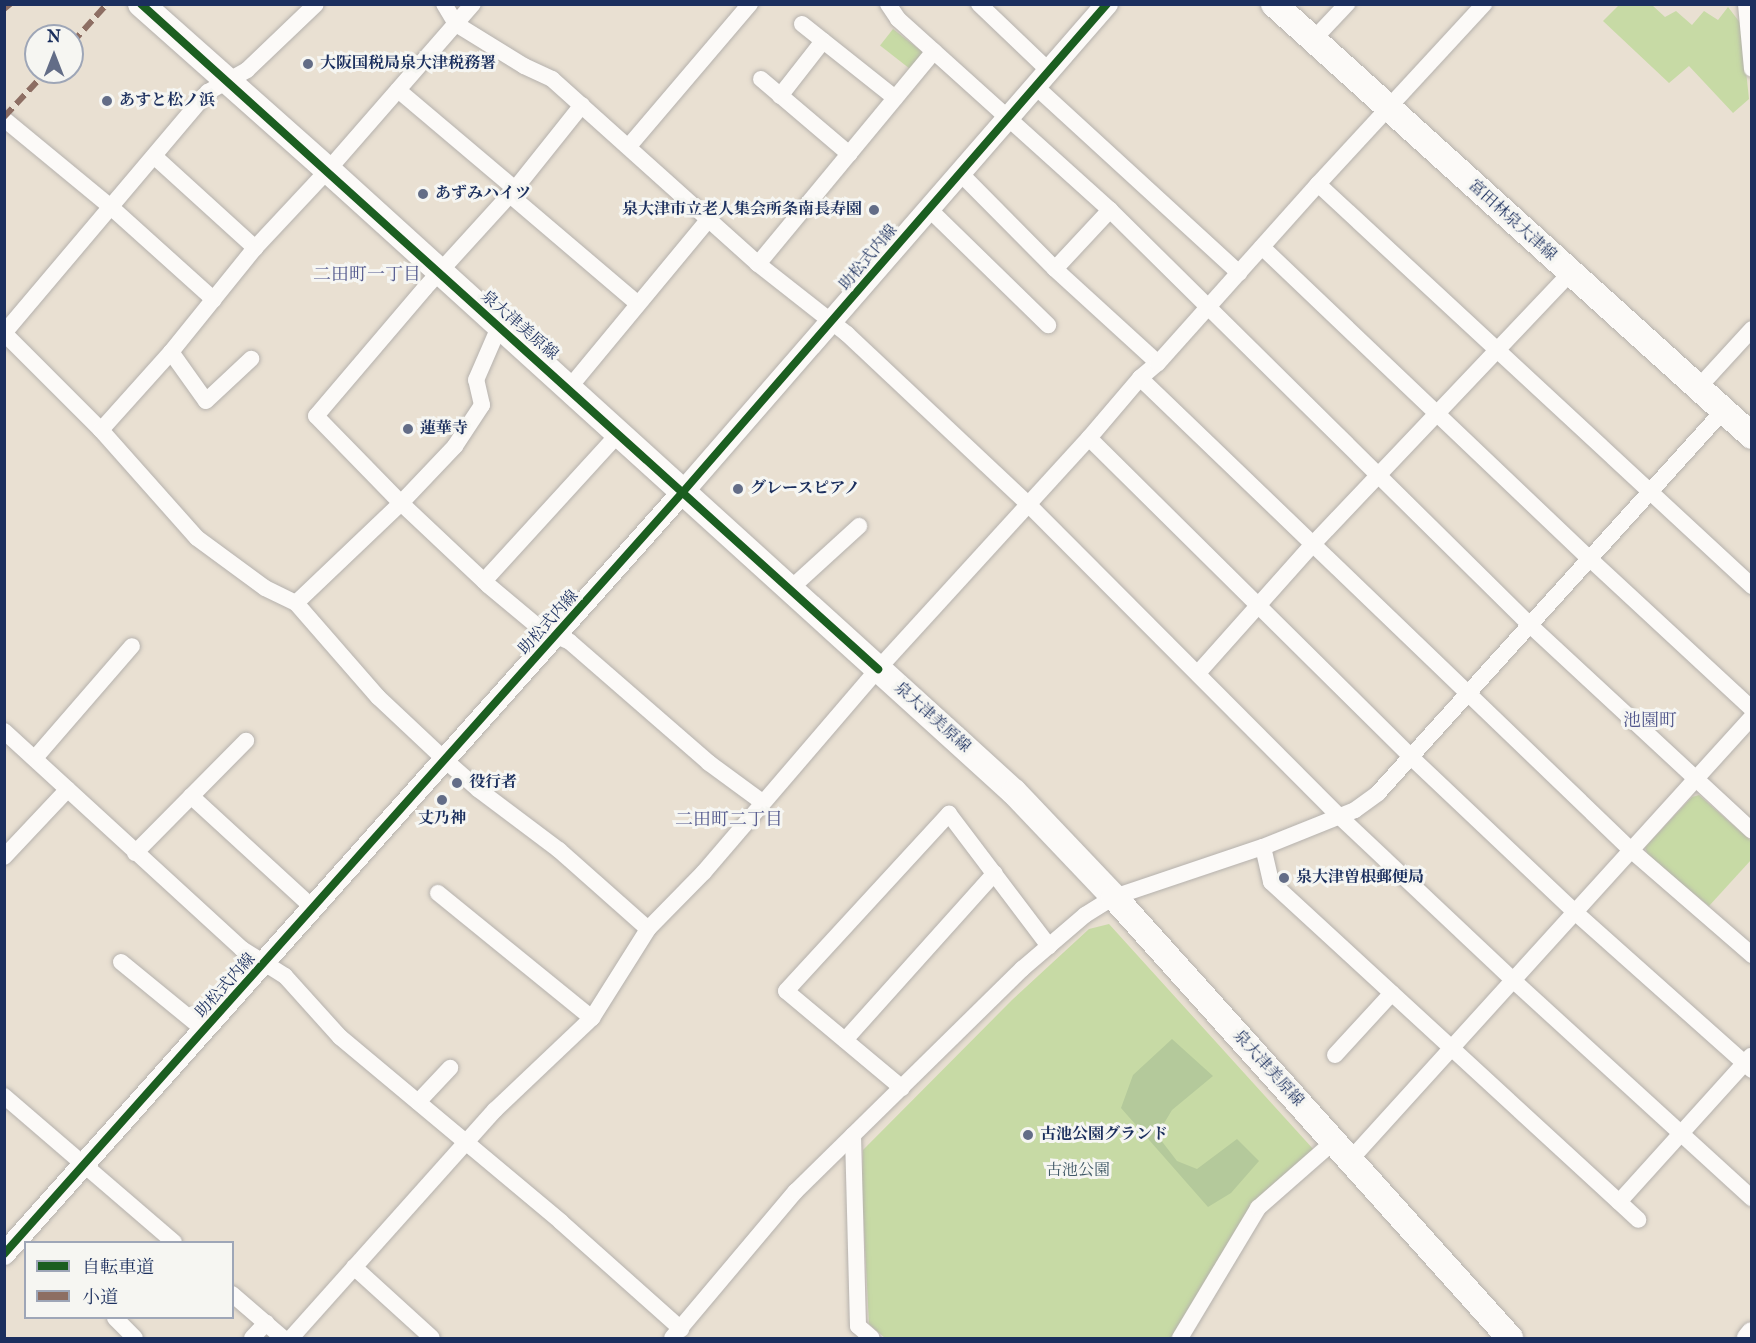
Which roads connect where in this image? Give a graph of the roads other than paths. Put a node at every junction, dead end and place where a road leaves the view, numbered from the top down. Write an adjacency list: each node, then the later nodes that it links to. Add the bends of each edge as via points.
1 (316, 4): 20 (street, via 247,70)
2 (444, 4): 13 (street)
3 (473, 4): 13 (street)
4 (750, 4): 29 (street)
5 (888, 4): 17 (street, via 898,19)
6 (979, 4): 19 (street)
7 (1107, 4): 19 (street, 助松式内線)
8 (1274, 4): 15 (main road, 富田林泉大津線)
9 (1347, 4): 15 (street)
10 (1484, 4): 26 (street)
11 (1746, 4): 18 (street)
12 (150, 7): 20 (main road, 泉大津美原線)
13 (456, 24): 22 (street); 25 (street, via 552,80)
14 (802, 24): 16 (street)
15 (1313, 40): 26 (main road, 富田林泉大津線)
16 (823, 41): 23 (street); 24 (street)
17 (934, 51): 24 (street); 27 (street)
18 (1752, 69)
19 (1042, 79): 27 (street, 助松式内線); 45 (street)
20 (226, 80): 31 (street, via 208,92); 32 (main road, 泉大津美原線)
21 (761, 80): 23 (street)
22 (398, 90): 32 (street); 35 (street)
23 (780, 96): 30 (street)
24 (895, 98): 30 (street)
25 (582, 105): 29 (street); 35 (street)
26 (1390, 109): 34 (street); 46 (main road, 富田林泉大津線)
27 (1008, 117): 33 (street, 助松式内線); 38 (street)
28 (4, 119): 36 (street)
29 (629, 146): 39 (street)
30 (849, 154): 42 (street)
31 (154, 156): 36 (street); 41 (street)
32 (328, 170): 41 (street); 44 (main road, 泉大津美原線)
33 (960, 173): 37 (street, 助松式内線); 43 (street)
34 (1318, 184): 40 (street); 55 (street)
35 (512, 192): 44 (street); 48 (street)
36 (111, 208): 47 (street); 54 (street)
37 (928, 208): 50 (street, 助松式内線); 51 (street)
38 (1110, 210): 43 (street); 49 (street)
39 (708, 220): 42 (street); 48 (street)
40 (1262, 247): 45 (street); 63 (street)
41 (255, 248): 47 (street)
42 (758, 264): 50 (street)
43 (1055, 268): 58 (street)
44 (438, 273): 52 (main road, 泉大津美原線); 71 (street, via 316,416)
45 (1239, 273): 49 (street)
46 (1570, 273): 55 (street); 61 (main road, 富田林泉大津線)
47 (214, 300): 56 (street)
48 (638, 304): 60 (street)
49 (1208, 308): 58 (street); 68 (street)
50 (831, 323): 69 (street, 助松式内線); 72 (street)
51 (1048, 325)
52 (499, 327): 60 (main road, 泉大津美原線); 71 (street, via 476,380 482,405 455,446)
53 (1752, 329): 61 (street)
54 (4, 333): 64 (street)
55 (1498, 349): 63 (street); 70 (street)
56 (171, 352): 57 (street, via 206,401); 64 (street)
57 (251, 359)
58 (1158, 363): 59 (street)
59 (1140, 378): 67 (street); 74 (street)
60 (569, 388): 65 (main road, 泉大津美原線)
61 (1698, 388): 62 (main road, 富田林泉大津線)
62 (1724, 410): 66 (main road, 富田林泉大津線); 70 (street)
63 (1438, 412): 68 (street); 75 (street)
64 (101, 430): 79 (street, via 197,538 266,588)
65 (618, 434): 69 (main road, 泉大津美原線); 76 (street)
66 (1752, 435)
67 (1089, 438): 72 (street); 80 (street)
68 (1378, 476): 74 (street); 81 (street)
69 (682, 493): 78 (main road, 泉大津美原線); 82 (street, 助松式内線)
70 (1650, 494): 75 (street); 77 (street)
71 (401, 503): 76 (street); 79 (street)
72 (1028, 504): 84 (street); 85 (street)
73 (859, 526): 78 (street)
74 (1314, 543): 80 (street); 86 (street)
75 (1590, 559): 81 (street); 87 (street)
76 (484, 581): 82 (street)
77 (1752, 586)
78 (789, 590): 84 (main road, 泉大津美原線)
79 (296, 603): 93 (street, via 378,697)
80 (1259, 607): 85 (street); 91 (street)
81 (1531, 626): 86 (street); 94 (street)
82 (554, 637): 93 (street, 助松式内線); 97 (street, via 570,642 709,764)
83 (132, 646): 92 (street)
84 (878, 669): 97 (street); 106 (main road, 泉大津美原線, via 1014,792)
85 (1198, 673): 98 (street)
86 (1468, 693): 91 (street); 101 (street)
87 (1752, 708)
88 (1752, 717): 94 (street)
89 (4, 731): 92 (street)
90 (246, 741): 96 (street)
91 (1411, 757): 98 (street, via 1378,793 1354,810); 108 (street)
92 (35, 758): 95 (street)
93 (445, 759): 107 (street, 助松式内線); 109 (street, via 479,790 559,850)
94 (1695, 782): 99 (street); 101 (street)
95 (68, 789): 102 (street); 103 (street)
96 (191, 796): 102 (street); 107 (street)
97 (762, 802): 109 (street, via 704,872)
98 (1338, 815): 100 (street); 114 (street)
99 (1752, 831)
100 (1263, 847): 106 (street); 115 (street, via 1271,882)
101 (1632, 851): 108 (street); 111 (street)
102 (135, 853): 113 (street, via 242,949)
103 (4, 857)
104 (995, 873): 110 (street); 118 (street); 118 (street, via 949,814 786,991)
105 (438, 893): 116 (street)
106 (1114, 897): 110 (street, via 1085,915); 129 (main road, 泉大津美原線)
107 (312, 908): 113 (street, 助松式内線)
108 (1576, 913): 114 (street); 121 (street)
109 (648, 929): 116 (street)
110 (1049, 946): 123 (street)
111 (1752, 955)
112 (121, 962): 117 (street)
113 (264, 963): 117 (street, 助松式内線); 125 (street, via 285,976 340,1037)
114 (1514, 981): 119 (street); 126 (street)
115 (1392, 993): 119 (street); 120 (street)
116 (592, 1018): 128 (street)
117 (204, 1030): 131 (street, 助松式内線)
118 (845, 1040): 123 (street)
119 (1452, 1048): 130 (street); 133 (street)
120 (1335, 1056)
121 (1749, 1063): 126 (street)
122 (450, 1068): 125 (street)
123 (902, 1088): 127 (street)
124 (4, 1096): 131 (street)
125 (418, 1102): 128 (street)
126 (1683, 1134): 132 (street); 133 (street)
127 (853, 1135): 142 (street, via 796,1191); 149 (street, via 858,1326)
128 (466, 1141): 138 (street); 142 (street, via 561,1222)
129 (1333, 1142): 130 (main road, 泉大津美原線); 150 (street, via 1258,1208)
130 (1350, 1160): 151 (main road, 泉大津美原線)
131 (84, 1164): 135 (street, 助松式内線); 136 (street)
132 (1752, 1198)
133 (1619, 1202): 134 (street)
134 (1638, 1220)
135 (28, 1238): 137 (street, 助松式内線)
136 (173, 1241)
137 (4, 1254)
138 (354, 1267): 147 (street); 148 (street)
139 (234, 1296): 141 (street)
140 (117, 1319): 144 (street)
141 (266, 1323): 145 (street); 146 (street)
142 (676, 1334)
143 (1752, 1334): 152 (street)
144 (135, 1338)
145 (252, 1338)
146 (283, 1338)
147 (291, 1338)
148 (432, 1338)
149 (872, 1338)
150 (1180, 1338)
151 (1510, 1338)
152 (1748, 1338)

